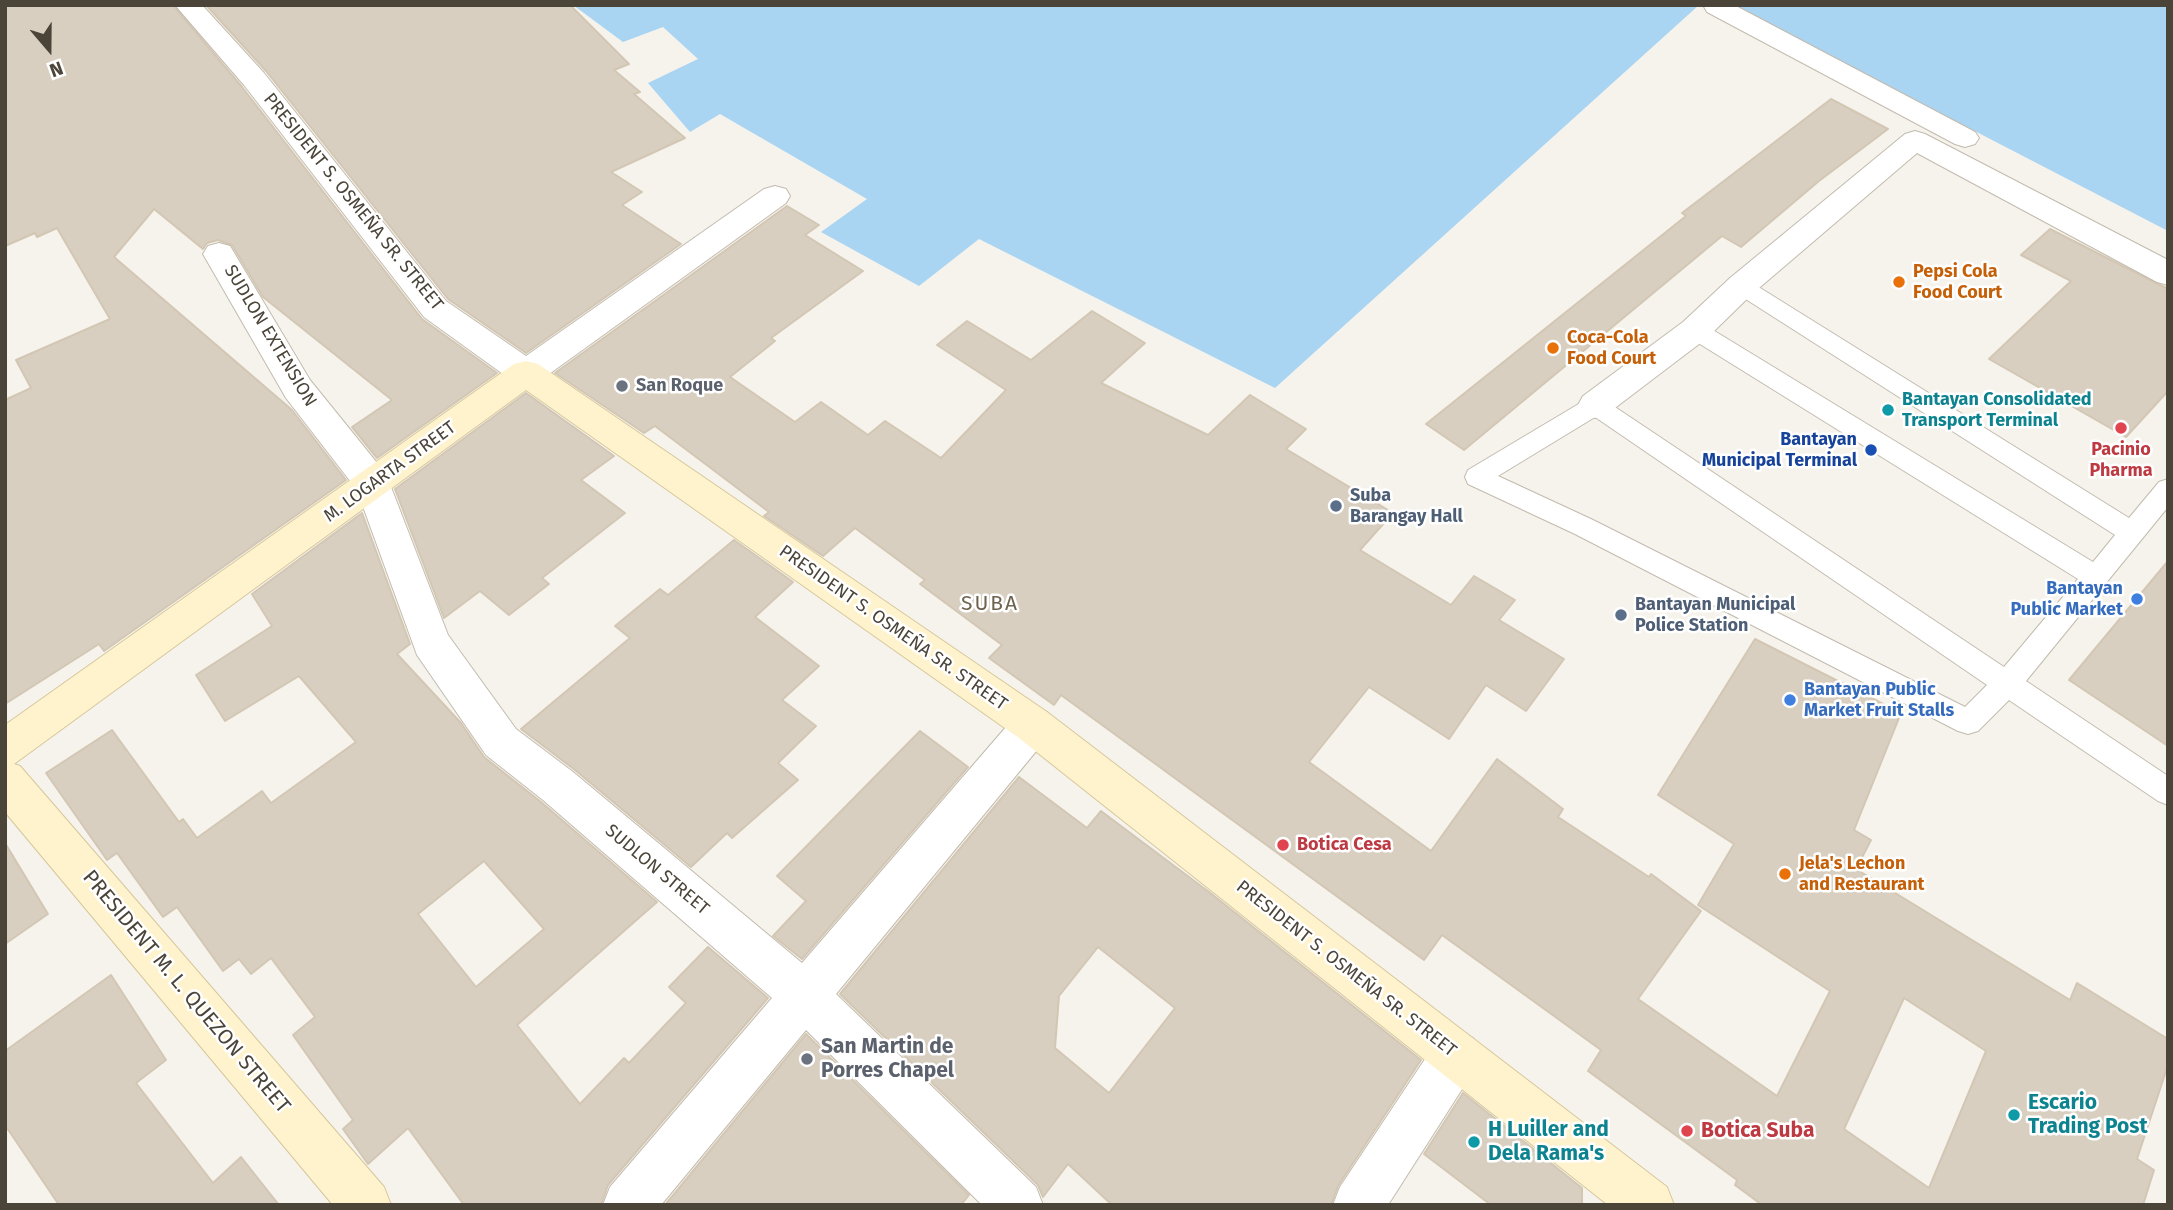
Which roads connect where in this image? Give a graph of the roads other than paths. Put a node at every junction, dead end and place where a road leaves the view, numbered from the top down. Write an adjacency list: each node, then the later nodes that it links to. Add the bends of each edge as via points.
1 (188, 5): 9 (street, PRESIDENT S. OSMEÑA SR. STREET, via 254,79 435,309)
2 (1716, 6): 4 (street)
3 (775, 196): 9 (street, M. LOGARTA STREET)
4 (2168, 245)
5 (219, 254): 11 (street, SUDLON EXTENSION, via 298,389)
6 (2168, 274): 7 (street, via 1915,140)
7 (1741, 286): 8 (street); 13 (lane)
8 (1695, 330): 10 (street); 14 (lane)
9 (526, 373): 11 (street, M. LOGARTA STREET); 16 (street, PRESIDENT S. OSMEÑA SR. STREET)
10 (1595, 405): 15 (lane); 15 (lane, via 1477,477 1968,722)
11 (373, 484): 17 (street, M. LOGARTA STREET); 20 (street, SUDLON STREET, via 431,643 501,742)
12 (2168, 489): 13 (lane)
13 (2132, 533): 14 (lane)
14 (2096, 577): 15 (lane)
15 (2007, 684): 19 (lane)
16 (1033, 725): 20 (street); 21 (street, PRESIDENT S. OSMEÑA SR. STREET)
17 (5, 749)
18 (5, 780): 22 (street, PRESIDENT M. L. QUEZON STREET)
19 (2168, 792)
20 (804, 995): 23 (street); 24 (street, SUDLON STREET)
21 (1456, 1055): 25 (street); 26 (street, PRESIDENT S. OSMEÑA SR. STREET)
22 (366, 1205)
23 (628, 1205)
24 (1018, 1205)
25 (1359, 1205)
26 (1649, 1205)

